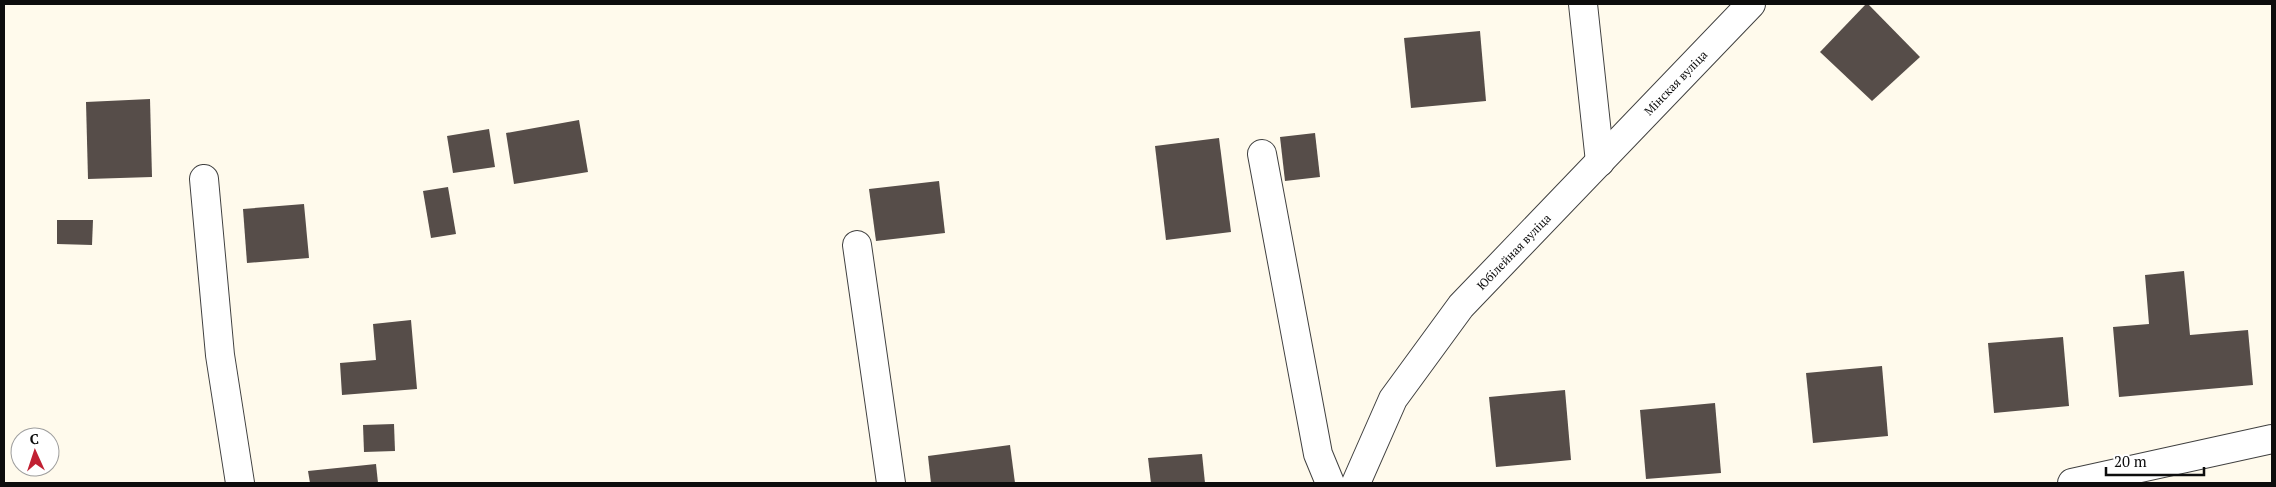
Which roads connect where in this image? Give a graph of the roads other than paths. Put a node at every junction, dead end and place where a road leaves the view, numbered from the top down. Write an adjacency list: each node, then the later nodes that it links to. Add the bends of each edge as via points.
1 (1583, 4): 4 (street)
2 (1751, 4): 4 (street, Мінская вуліца)
3 (1262, 154): 10 (street, via 1318,454)
4 (1600, 162): 11 (street, Юбілейная вуліца, via 1462,306 1394,399)
5 (204, 179): 8 (street, via 220,355)
6 (857, 245): 9 (street)
7 (2272, 439): 12 (street)
8 (240, 483)
9 (891, 483)
10 (1330, 483)
11 (1356, 483)
12 (2072, 483)

